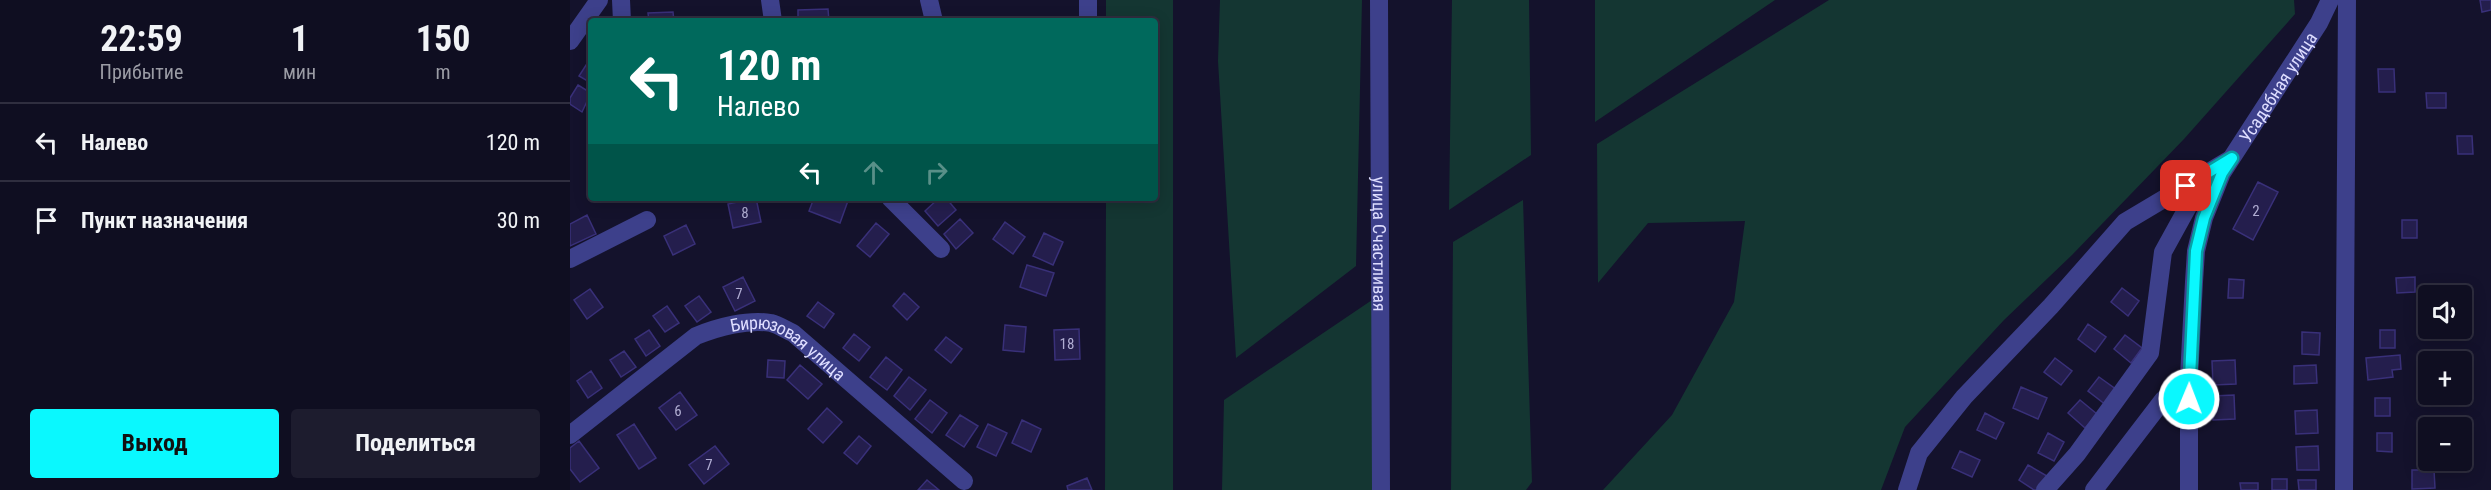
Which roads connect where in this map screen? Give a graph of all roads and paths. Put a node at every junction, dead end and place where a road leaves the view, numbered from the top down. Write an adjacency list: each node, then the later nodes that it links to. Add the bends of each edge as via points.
1 (599, 0): 13 (street)
2 (621, 0): 9 (street)
3 (770, 0): 10 (street)
4 (929, 0): 11 (street)
5 (1088, 0): 12 (street)
6 (1379, 0): 23 (street, улица Счастливая)
7 (2330, 0): 14 (street, Усадебная улица)
8 (2347, 0): 28 (street)
9 (622, 18)
10 (772, 18)
11 (933, 18)
12 (1088, 18)
13 (570, 40)
14 (2232, 158): 15 (street); 20 (street, Усадебная улица, via 2204,218 2196,251)
15 (2205, 174): 24 (street, via 2125,222 1964,397 1919,453); 25 (street, via 2163,252 2150,353 2077,454)
16 (893, 201): 18 (street)
17 (646, 219): 19 (street)
18 (941, 249)
19 (570, 260)
20 (2189, 376): 26 (street, via 2163,400); 27 (street, Усадебная улица)
21 (570, 435): 22 (street, Бирюзовая улица, via 696,336 716,328 773,323 793,333)
22 (964, 482)
23 (1381, 490)
24 (1907, 490)
25 (2045, 490)
26 (2094, 490)
27 (2189, 490)
28 (2344, 490)

